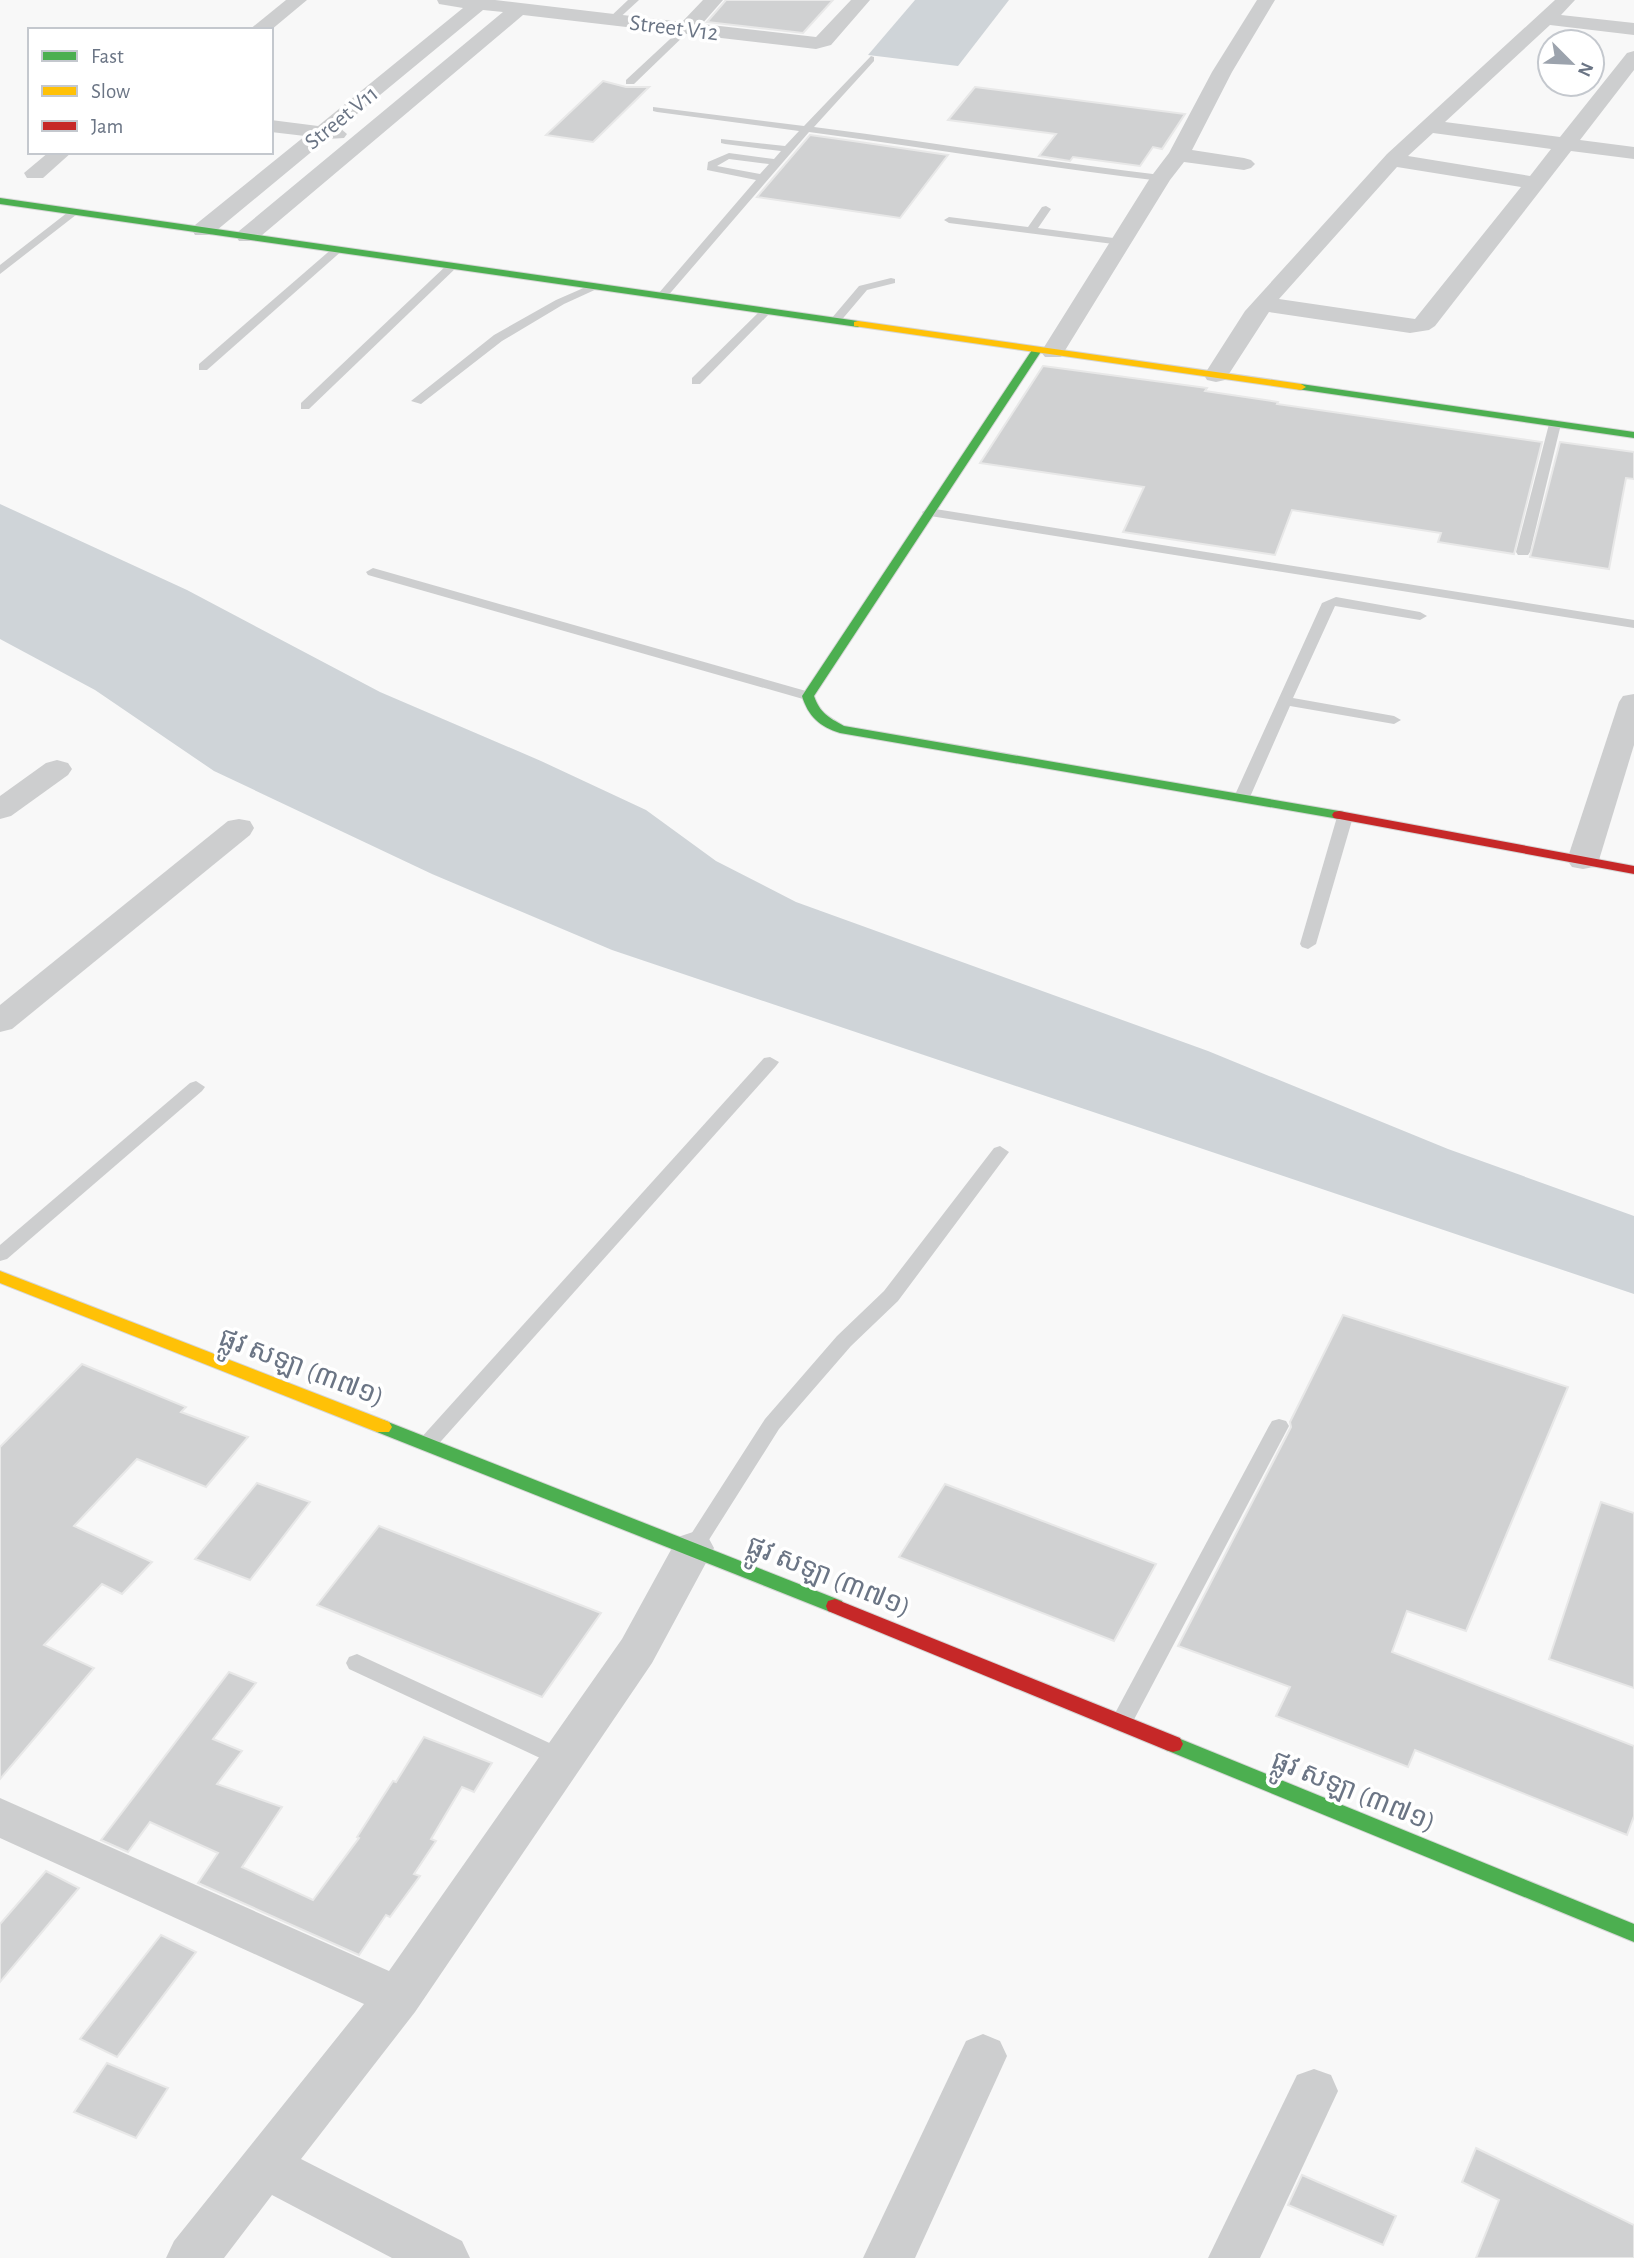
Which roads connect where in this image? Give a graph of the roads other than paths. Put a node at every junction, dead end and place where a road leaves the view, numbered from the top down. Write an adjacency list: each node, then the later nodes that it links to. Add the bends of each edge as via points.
1 (298, 0): 13 (street)
2 (446, 0): 8 (street, Street V12)
3 (634, 0): 12 (lane)
4 (714, 0): 14 (street)
5 (860, 0): 14 (street, Street V12, via 820,43)
6 (1266, 0): 33 (street)
7 (1566, 0): 11 (street)
8 (479, 4): 10 (street, Street V12); 16 (street, Street V11)
9 (550, 6): 10 (street, Street V12); 12 (street, Street V12)
10 (518, 9): 17 (street, Street V11)
11 (1544, 19): 15 (street); 23 (street)
12 (612, 20): 14 (street, Street V12)
13 (261, 28)
14 (686, 29): 20 (lane)
15 (1634, 29)
16 (422, 51): 17 (street); 25 (street, Street V11)
17 (461, 57): 26 (street, Street V11)
18 (1634, 57): 29 (street)
19 (871, 59): 24 (lane)
20 (631, 82)
21 (657, 108): 24 (lane)
22 (273, 126): 25 (street)
23 (1426, 126): 29 (street); 35 (street)
24 (809, 128): 30 (lane); 40 (lane)
25 (323, 132): 26 (street); 46 (street, Street V11)
26 (365, 137): 48 (street, Street V11)
27 (725, 141): 28 (lane)
28 (744, 143): 30 (lane); 34 (lane)
29 (1565, 144): 31 (street); 41 (street)
30 (788, 149): 36 (lane)
31 (1634, 153)
32 (59, 154): 38 (street)
33 (1179, 155): 37 (street); 40 (street)
34 (743, 158): 36 (lane); 39 (lane, via 723,157 711,168)
35 (1393, 160): 41 (street); 56 (street)
36 (776, 162): 39 (lane)
37 (1244, 164)
38 (35, 173)
39 (762, 178): 55 (lane)
40 (1161, 178): 49 (street)
41 (1535, 183): 56 (street, via 1421,325)
42 (0, 201): 44 (street)
43 (1046, 209): 47 (lane)
44 (76, 211): 46 (street); 52 (lane)
45 (949, 220): 47 (lane)
46 (203, 230): 48 (street)
47 (1031, 230): 49 (lane)
48 (247, 236): 50 (street)
49 (1121, 242): 59 (street)
50 (338, 249): 51 (street); 60 (lane)
51 (452, 265): 54 (street); 64 (lane)
52 (0, 271)
53 (891, 281): 58 (lane, via 863,288)
54 (595, 286): 55 (street); 63 (lane, via 498,338)
55 (662, 296): 57 (street)
56 (1263, 304): 61 (street)
57 (766, 311): 58 (street); 62 (lane)
58 (835, 321): 59 (street)
59 (1045, 351): 61 (street); 67 (street)
60 (203, 368)
61 (1216, 375): 65 (street)
62 (696, 382)
63 (417, 401)
64 (305, 406)
65 (1555, 424): 66 (street); 68 (lane)
66 (1634, 435)
67 (929, 512): 71 (lane); 72 (street)
68 (1523, 552)
69 (373, 572): 72 (lane)
70 (1420, 616): 73 (lane, via 1329,603)
71 (1634, 624)
72 (808, 696): 77 (street, via 809,708 820,720 840,729)
73 (1284, 701): 75 (lane); 77 (lane)
74 (1633, 702): 81 (street)
75 (1394, 720)
76 (57, 769): 78 (street)
77 (1242, 797): 79 (street)
78 (0, 810)
79 (1345, 817): 81 (street); 83 (lane)
80 (239, 828): 84 (street)
81 (1583, 860): 82 (street)
82 (1634, 870)
83 (1308, 944)
84 (0, 1022)
85 (770, 1062): 91 (lane)
86 (196, 1087): 88 (lane)
87 (1000, 1152): 92 (lane, via 891,1296 844,1341 772,1424)
88 (0, 1255)
89 (0, 1277): 91 (street, ផ្លូវ សឡា (៣៧១))
90 (1279, 1426): 94 (lane)
91 (427, 1444): 92 (street, ផ្លូវ សឡា (៣៧១))
92 (693, 1548): 94 (street, ផ្លូវ សឡា (៣៧១)); 95 (street, via 637,1651)
93 (357, 1663): 95 (lane)
94 (1121, 1723): 97 (street, ផ្លូវ សឡា (៣៧១))
95 (563, 1759): 98 (street)
96 (0, 1817): 98 (street)
97 (1634, 1933)
98 (398, 1997): 101 (street)
99 (983, 2056): 104 (street)
100 (1314, 2091): 105 (street)
101 (265, 2166): 102 (street); 103 (street)
102 (192, 2258)
103 (444, 2258)
104 (889, 2258)
105 (1234, 2258)

